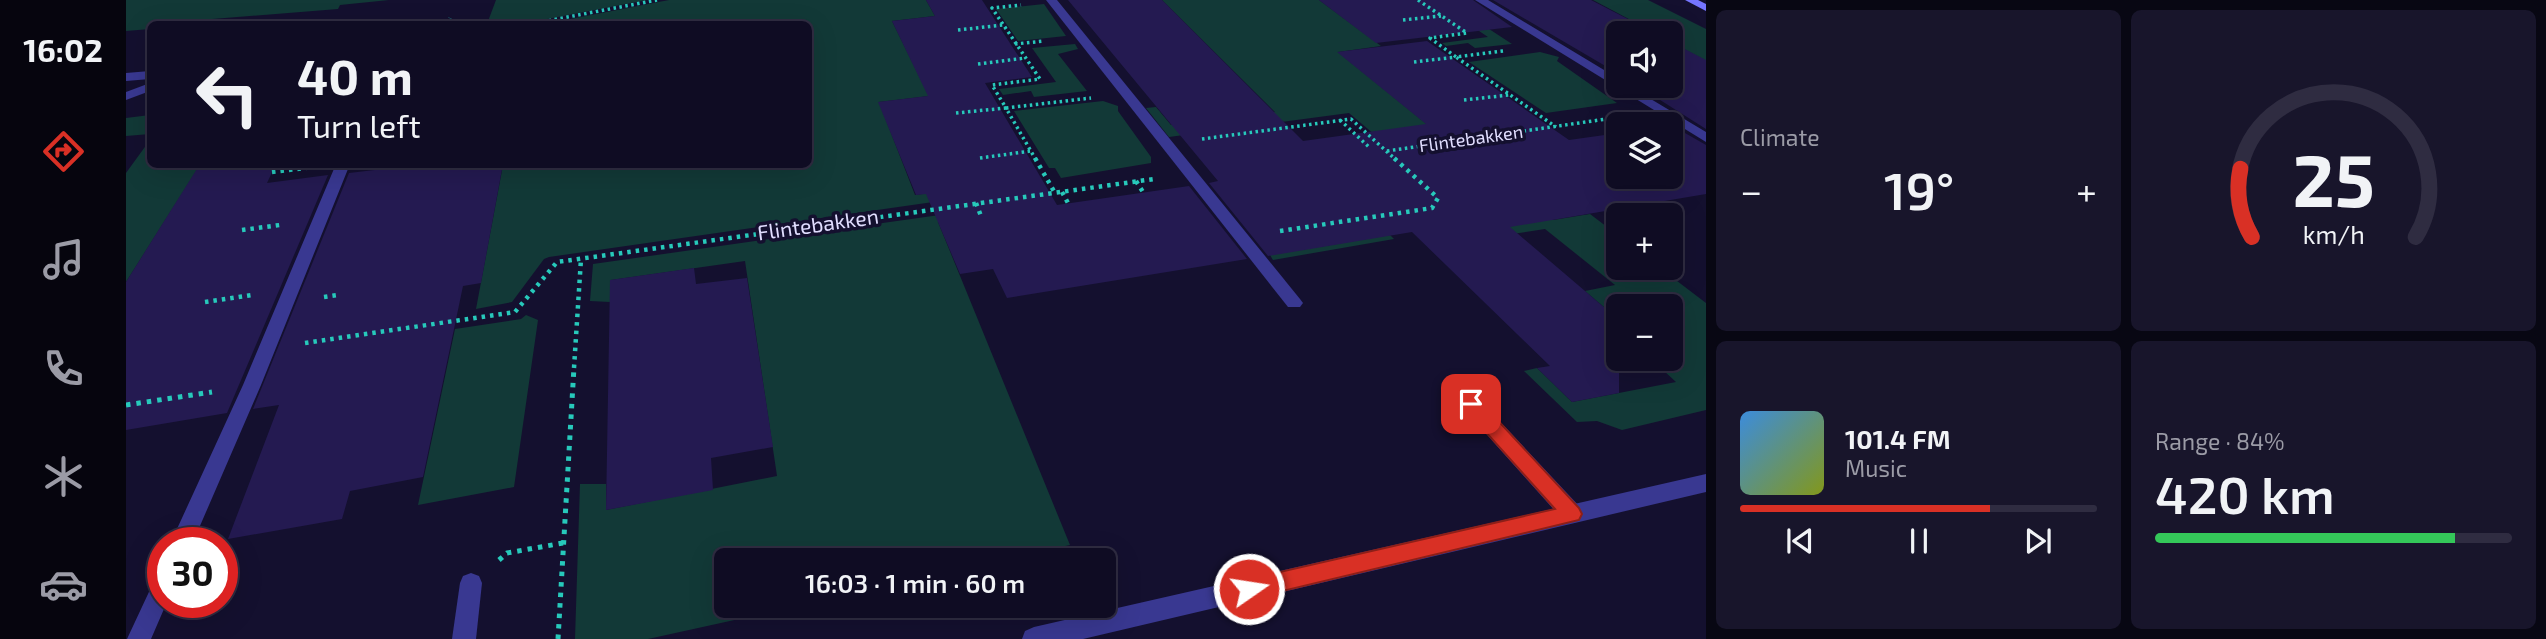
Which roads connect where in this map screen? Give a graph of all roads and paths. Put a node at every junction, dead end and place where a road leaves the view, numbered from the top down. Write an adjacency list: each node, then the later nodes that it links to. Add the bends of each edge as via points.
1 (657, 0): 13 (path)
2 (1051, 0): 25 (street)
3 (1419, 0): 4 (path, Flintebakken); 9 (path, Flintebakken)
4 (1426, 0)
5 (1480, 0): 16 (street)
6 (1690, 0): 8 (main road)
7 (1024, 5): 14 (path, via 992,8)
8 (1706, 8)
9 (1442, 16): 11 (path); 17 (path, Flintebakken, via 1467,33 1430,38)
10 (450, 18): 12 (path)
11 (1403, 20)
12 (448, 21)
13 (547, 21)
14 (1003, 25): 15 (path); 18 (path)
15 (958, 30)
16 (1553, 44): 17 (path); 22 (street)
17 (1456, 57): 19 (path); 26 (path, Flintebakken)
18 (1025, 58): 20 (path); 30 (path, via 1040,79 992,85)
19 (1413, 62)
20 (978, 64)
21 (147, 75): 23 (street)
22 (1606, 76)
23 (126, 77)
24 (147, 87): 27 (street)
25 (1126, 94): 30 (path); 36 (street)
26 (1510, 95): 29 (path); 34 (path, Flintebakken)
27 (126, 96)
28 (1641, 98): 31 (street)
29 (1464, 100)
30 (1006, 108): 32 (path); 38 (path)
31 (1662, 111): 34 (path, Flintebakken); 35 (street)
32 (956, 113)
33 (1340, 120): 36 (path); 37 (path); 39 (path, Flintebakken, via 1351,119)
34 (1556, 127): 39 (path, Flintebakken)
35 (1706, 138)
36 (1167, 144): 42 (street)
37 (1367, 149)
38 (1031, 151): 40 (path); 46 (path)
39 (1387, 151): 50 (path, Flintebakken, via 1438,198 1432,208)
40 (980, 158)
41 (341, 168): 52 (street)
42 (1191, 174): 43 (path, Flintebakken); 50 (street)
43 (1136, 181): 44 (path, Flintebakken); 45 (path)
44 (1062, 192): 46 (path, Flintebakken); 48 (path)
45 (1143, 192)
46 (1055, 193): 47 (path, Flintebakken)
47 (976, 203): 49 (path); 51 (path, Flintebakken)
48 (1068, 203)
49 (981, 216)
50 (1241, 237): 54 (street)
51 (581, 259): 55 (path, Flintebakken, via 557,262 515,312); 62 (path)
52 (291, 289): 53 (path); 55 (street)
53 (205, 302)
54 (1294, 303)
55 (267, 348): 56 (street)
56 (252, 385): 58 (path); 61 (street)
57 (1455, 386): 60 (street)
58 (126, 405)
59 (1706, 483): 60 (street)
60 (1572, 514): 69 (street)
61 (189, 527)
62 (564, 543): 63 (path); 68 (path)
63 (508, 553)
64 (471, 583): 67 (street)
65 (149, 618): 66 (street)
66 (139, 639)
67 (464, 639)
68 (558, 639)
69 (1034, 639)

